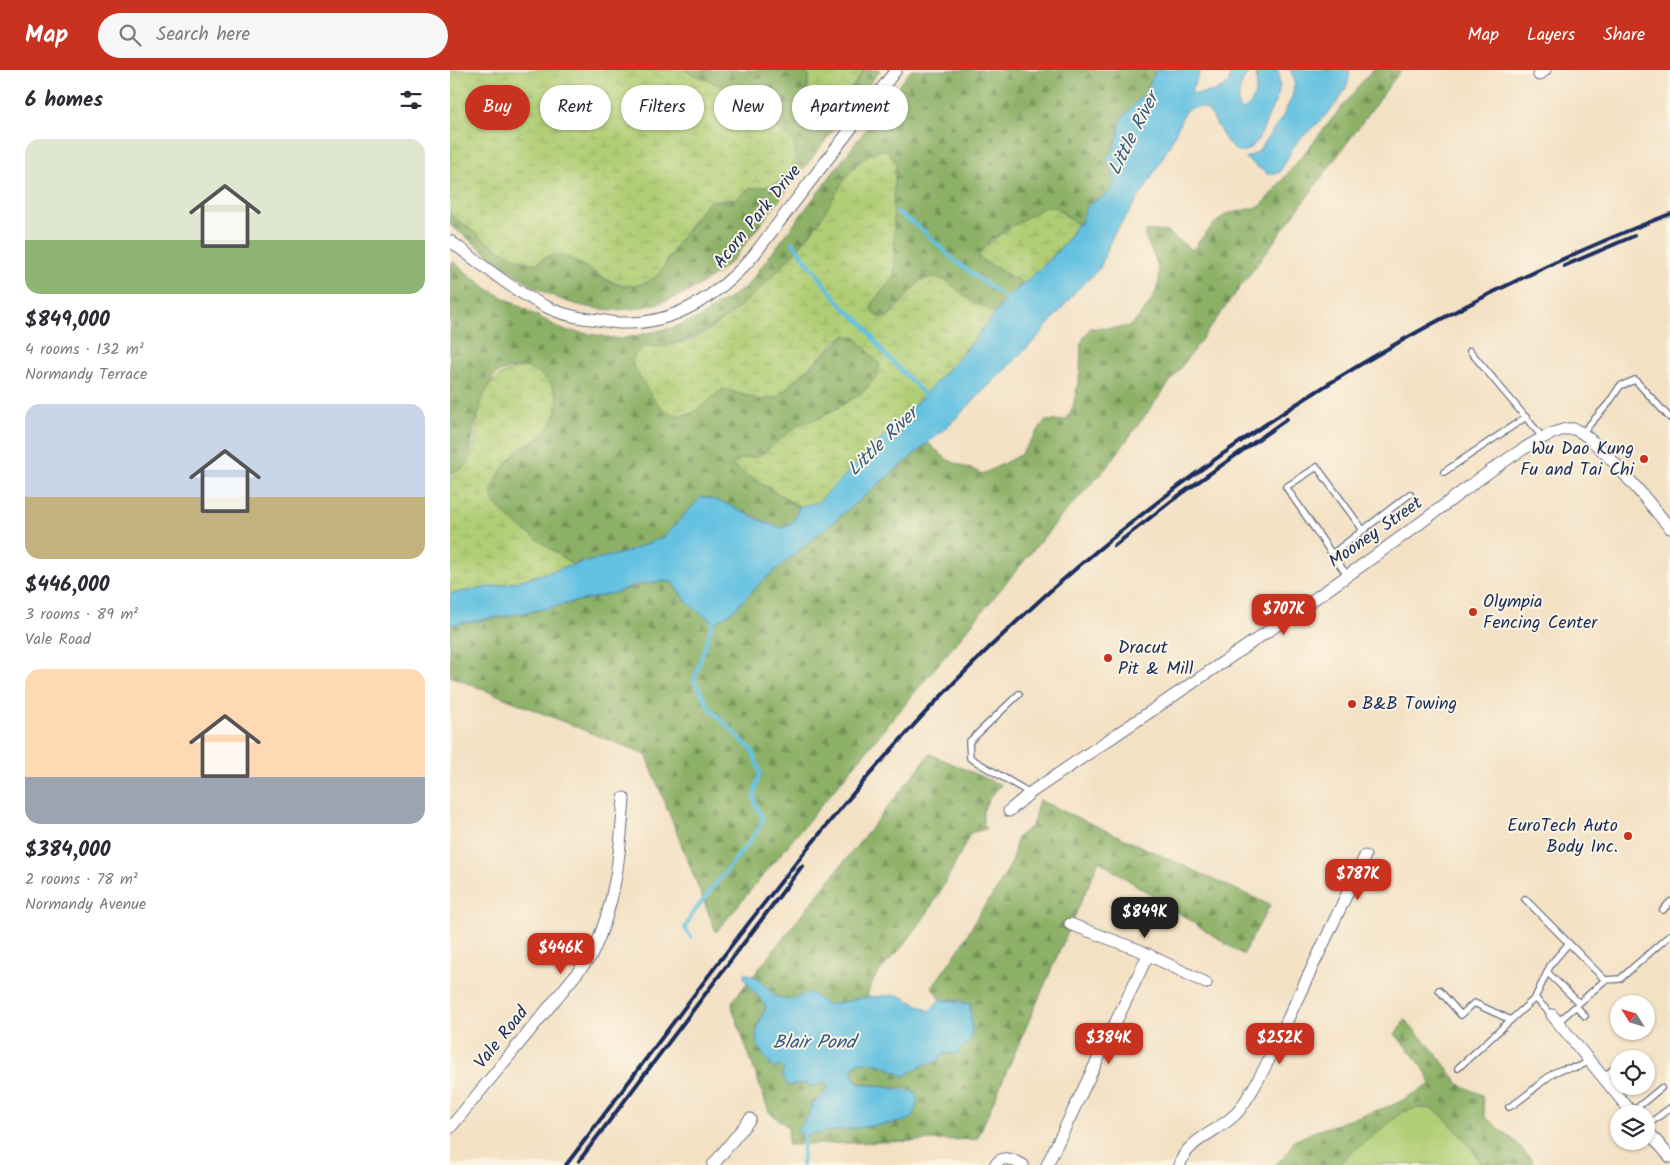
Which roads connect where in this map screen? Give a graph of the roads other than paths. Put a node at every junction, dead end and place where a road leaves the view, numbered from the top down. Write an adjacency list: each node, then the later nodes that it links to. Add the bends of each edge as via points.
1 (896, 70): 2 (street, Acorn Park Drive, via 753,256 733,278 690,308 668,316 622,323 576,318 532,299)
2 (450, 241)
3 (1470, 350): 4 (lane)
4 (1526, 417): 7 (lane); 8 (lane)
5 (1670, 418): 6 (lane, via 1634,380 1620,386)
6 (1582, 433): 7 (street, Mooney Street, via 1565,429); 10 (street)
7 (1543, 438): 13 (street, Mooney Street, via 1494,468)
8 (1444, 472)
9 (1410, 494): 11 (lane)
10 (1670, 528)
11 (1363, 530): 12 (lane); 12 (lane, via 1317,468 1286,487)
12 (1332, 554): 13 (lane)
13 (1347, 575): 15 (street, Mooney Street)
14 (1019, 694): 15 (lane, via 969,742 970,758)
15 (1030, 793): 17 (street, Mooney Street)
16 (624, 798): 46 (street, Vale Road, via 614,894 604,931 591,956)
17 (1009, 811)
18 (1364, 856): 49 (street, via 1270,1057 1240,1109 1226,1124 1186,1153)
19 (1525, 899): 24 (lane)
20 (1670, 902): 21 (lane)
21 (1663, 910)
22 (1070, 924): 25 (street)
23 (1670, 935): 27 (lane, via 1620,979)
24 (1569, 944): 26 (lane, via 1551,964); 27 (lane)
25 (1148, 955): 28 (street); 53 (street)
26 (1548, 973): 30 (lane); 31 (lane)
27 (1605, 980): 31 (lane)
28 (1206, 983)
29 (1439, 990): 34 (lane, via 1461,1015 1474,1003)
30 (1535, 998): 33 (lane); 34 (lane)
31 (1578, 1005): 32 (lane); 33 (lane)
32 (1585, 1016)
33 (1555, 1018): 35 (street)
34 (1511, 1020): 36 (lane)
35 (1589, 1060): 38 (street); 42 (lane, via 1580,1068 1560,1070)
36 (1458, 1068)
37 (1610, 1072): 38 (lane)
38 (1603, 1077): 40 (street)
39 (1661, 1088): 41 (lane)
40 (1626, 1105)
41 (1642, 1105)
42 (1509, 1107)
43 (1670, 1108): 45 (lane)
44 (750, 1119): 50 (street)
45 (1655, 1120)
46 (450, 1128)
47 (1655, 1137): 48 (street)
48 (1668, 1152)
49 (1181, 1164)
50 (713, 1165)
51 (995, 1165): 52 (street, via 1009,1158)
52 (1023, 1165)
53 (1047, 1165)

